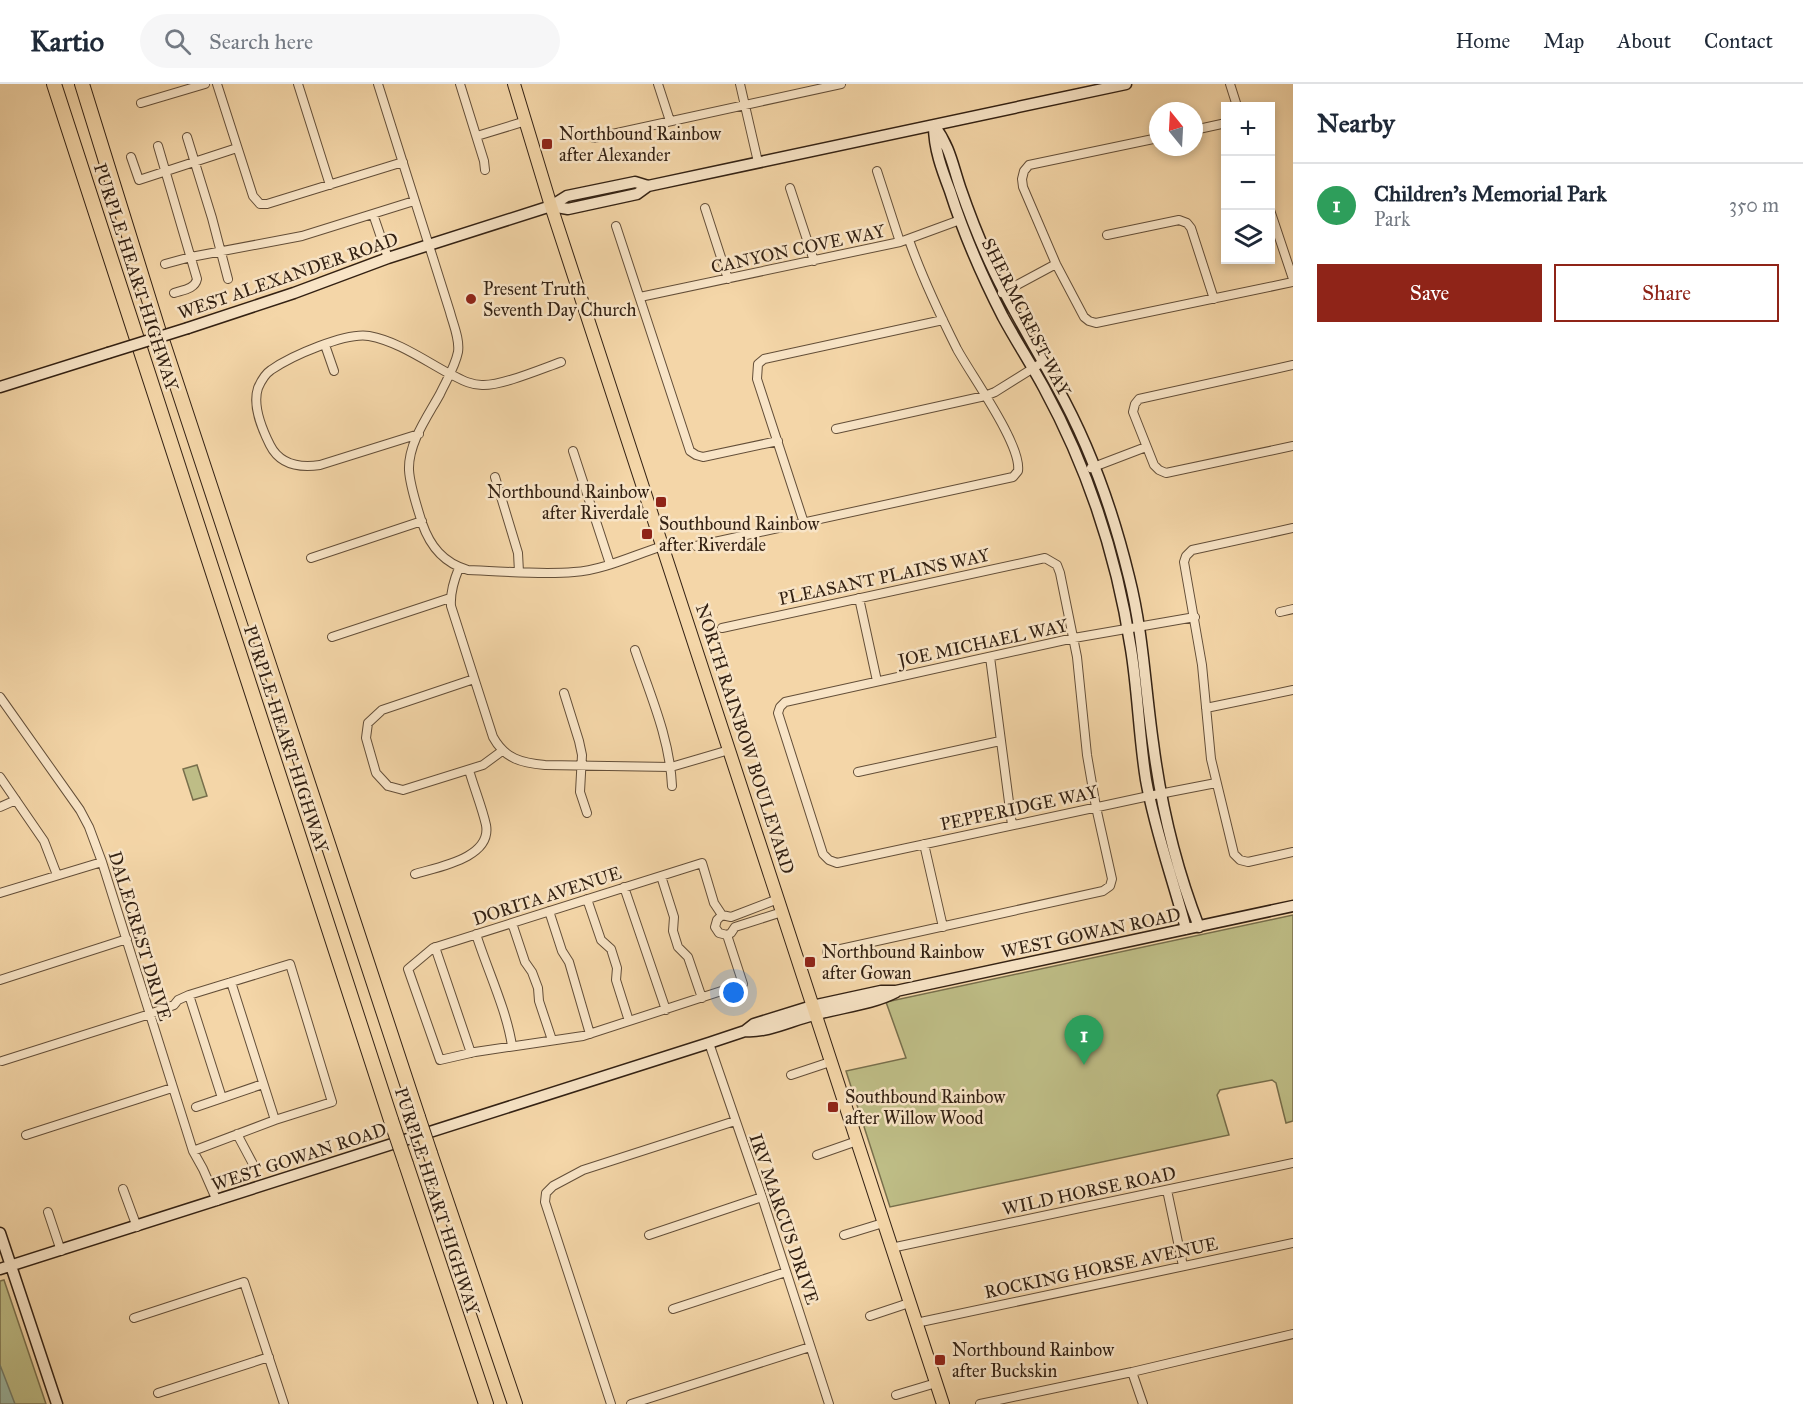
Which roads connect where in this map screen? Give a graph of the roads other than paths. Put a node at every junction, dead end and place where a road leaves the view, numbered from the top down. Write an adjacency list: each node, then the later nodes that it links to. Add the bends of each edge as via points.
1 (48, 84): 18 (highway)
2 (54, 84): 18 (highway, PURPLE HEART HIGHWAY)
3 (82, 84): 208 (highway, PURPLE HEART HIGHWAY, bridge, via 161,337)
4 (205, 84): 16 (street)
5 (217, 84): 29 (street)
6 (298, 84): 37 (street)
7 (378, 84): 31 (street)
8 (460, 84): 24 (street)
9 (514, 84): 19 (main road, NORTH RAINBOW BOULEVARD)
10 (658, 84): 20 (street)
11 (740, 84): 17 (street)
12 (841, 84): 17 (street)
13 (1230, 84): 15 (street)
14 (1120, 85): 22 (street, WEST ALEXANDER ROAD)
15 (1236, 102)
16 (141, 103)
17 (746, 104): 20 (street); 32 (street)
18 (61, 105): 207 (highway, PURPLE HEART HIGHWAY, bridge)
19 (526, 121): 24 (street); 40 (main road, NORTH RAINBOW BOULEVARD)
20 (670, 121): 26 (street)
21 (1221, 124): 23 (street)
22 (934, 125): 32 (street, WEST ALEXANDER ROAD); 43 (street, SHERMCREST WAY, via 934,142); 60 (street, SHERMCREST WAY, via 946,141)
23 (1203, 128)
24 (477, 136): 34 (street)
25 (187, 137): 33 (street)
26 (594, 138)
27 (1149, 140): 55 (street, via 1029,165 1024,171 1023,187)
28 (158, 146): 36 (street)
29 (237, 148): 33 (street); 37 (street, via 253,196 260,204)
30 (131, 157): 36 (street, via 139,180)
31 (403, 162): 37 (street); 39 (street)
32 (758, 162): 40 (street, WEST ALEXANDER ROAD, via 648,186 635,182 563,196)
33 (195, 163): 36 (street); 50 (street)
34 (485, 170)
35 (877, 171): 48 (street)
36 (167, 172): 51 (street)
37 (330, 185)
38 (790, 188): 53 (street)
39 (414, 201): 42 (street); 49 (street)
40 (551, 206): 49 (street, WEST ALEXANDER ROAD); 84 (main road, NORTH RAINBOW BOULEVARD)
41 (705, 208): 57 (street)
42 (373, 214): 50 (street, via 302,236); 52 (street)
43 (960, 220): 47 (street, CANYON COVE WAY); 60 (street, SHERMCREST WAY)
44 (1275, 225): 58 (street)
45 (616, 226): 61 (street)
46 (1107, 235): 62 (street, via 1179,220 1186,222)
47 (909, 240): 48 (street, CANYON COVE WAY); 63 (street)
48 (900, 242): 53 (street, CANYON COVE WAY)
49 (428, 245): 52 (street, WEST ALEXANDER ROAD); 70 (street, via 456,334 458,351)
50 (221, 252): 51 (street); 56 (street)
51 (191, 257): 54 (street); 59 (street, via 196,284)
52 (388, 258): 71 (street, WEST ALEXANDER ROAD, bridge, via 294,293)
53 (814, 261): 57 (street, CANYON COVE WAY)
54 (165, 264)
55 (1056, 264): 60 (street); 62 (street, via 1084,317 1096,323)
56 (228, 279)
57 (728, 279): 61 (street, CANYON COVE WAY)
58 (1293, 280): 62 (street)
59 (174, 293)
60 (999, 295): 66 (street, SHERMCREST WAY); 68 (street, SHERMCREST WAY)
61 (640, 297): 75 (street, via 690,451 703,457)
62 (1214, 299)
63 (943, 320): 72 (street); 75 (street, via 764,359 758,364 757,379)
64 (325, 345): 69 (street); 70 (street, via 354,336 369,336 391,343); 74 (street, via 271,370 259,388 256,399 266,438 285,462 307,467 320,465)
65 (561, 362): 70 (street, via 484,385 471,384)
66 (1043, 362): 68 (street); 79 (street, SHERMCREST WAY, via 1073,420)
67 (1293, 365): 77 (street, via 1139,399 1133,412)
68 (1033, 369): 72 (street); 79 (street, SHERMCREST WAY)
69 (334, 370)
70 (450, 374): 74 (street)
71 (0, 387)
72 (985, 396): 73 (street); 82 (street, via 1017,457 1018,471 1013,477)
73 (836, 429)
74 (419, 434): 81 (street, via 409,469)
75 (778, 441): 82 (street)
76 (1293, 446): 77 (street, via 1166,472 1154,465)
77 (1146, 447): 79 (street)
78 (573, 451): 87 (street)
79 (1089, 469): 95 (street, SHERMCREST WAY)
80 (495, 477): 89 (street, via 519,553)
81 (422, 521): 86 (street); 88 (street, via 428,540 440,555)
82 (804, 523): 85 (street)
83 (1293, 528): 94 (street, via 1192,550 1184,562)
84 (663, 546): 87 (street); 108 (main road, NORTH RAINBOW BOULEVARD)
85 (696, 546)
86 (311, 558)
87 (610, 564): 89 (street, via 574,572)
88 (459, 568): 89 (street); 90 (street)
89 (519, 572)
90 (450, 598): 97 (street); 101 (street)
91 (859, 598): 96 (street, PLEASANT PLAINS WAY); 98 (street, PLEASANT PLAINS WAY, via 1045,558 1057,565 1060,573); 102 (street)
92 (1293, 609): 93 (street)
93 (1280, 612)
94 (1195, 617): 95 (street, JOE MICHAEL WAY); 106 (street)
95 (1134, 627): 98 (street, JOE MICHAEL WAY); 117 (street, SHERMCREST WAY); 118 (street, SHERMCREST WAY)
96 (722, 628)
97 (332, 637)
98 (1074, 638): 100 (street, JOE MICHAEL WAY); 121 (street)
99 (635, 650): 111 (street)
100 (990, 657): 102 (street, JOE MICHAEL WAY); 107 (street)
101 (474, 679): 109 (street, via 493,737); 112 (street, via 382,710 368,723 366,738 376,773 388,786 403,790)
102 (877, 681): 126 (street, JOE MICHAEL WAY, via 785,702 778,713 823,854)
103 (1293, 690): 106 (street)
104 (564, 693): 110 (street, via 579,741)
105 (0, 697): 127 (street, DALECREST DRIVE, via 80,810)
106 (1206, 708): 115 (street)
107 (1000, 741): 113 (street); 123 (street)
108 (729, 750): 111 (street); 134 (main road, NORTH RAINBOW BOULEVARD)
109 (502, 751): 110 (street, via 527,764); 112 (street)
110 (581, 766): 111 (street); 122 (street, via 580,792)
111 (671, 767): 116 (street)
112 (469, 771): 128 (street, via 486,825 484,840 474,853)
113 (858, 772)
114 (0, 777): 119 (street)
115 (1216, 783): 117 (street, PEPPERIDGE WAY); 125 (street, via 1234,854 1240,860 1248,862)
116 (672, 786)
117 (1161, 793): 118 (street, PEPPERIDGE WAY); 141 (street, SHERMCREST WAY)
118 (1149, 795): 121 (street, PEPPERIDGE WAY); 142 (street, SHERMCREST WAY)
119 (16, 800): 120 (street); 129 (street, via 44,841)
120 (0, 807)
121 (1096, 807): 123 (street, PEPPERIDGE WAY); 140 (street, via 1112,879 1104,891)
122 (587, 813)
123 (1012, 825): 124 (street, PEPPERIDGE WAY)
124 (924, 844): 126 (street, PEPPERIDGE WAY, via 837,863); 140 (street)
125 (1293, 852)
126 (829, 860)
127 (102, 862): 129 (street); 145 (street, DALECREST DRIVE)
128 (415, 874)
129 (57, 875): 132 (street)
130 (661, 876): 131 (street, DORITA AVENUE); 138 (street, DORITA AVENUE, via 702,862 714,903); 151 (street, via 678,946 688,957)
131 (624, 887): 133 (street, DORITA AVENUE); 152 (street)
132 (0, 893)
133 (587, 899): 136 (street, DORITA AVENUE); 155 (street, via 601,940 611,949)
134 (778, 899): 137 (main road, NORTH RAINBOW BOULEVARD); 138 (street, via 731,917)
135 (1293, 906): 141 (street, WEST GOWAN ROAD)
136 (549, 911): 139 (street, DORITA AVENUE); 156 (street, via 573,972)
137 (782, 912): 144 (street, via 735,927); 153 (main road, NORTH RAINBOW BOULEVARD)
138 (722, 915): 144 (street, via 715,927)
139 (512, 923): 143 (street, DORITA AVENUE); 157 (street, via 535,980)
140 (943, 927): 147 (street)
141 (1199, 927): 142 (street, WEST GOWAN ROAD)
142 (1186, 929): 153 (street, WEST GOWAN ROAD, via 881,991)
143 (476, 934): 146 (street, DORITA AVENUE); 159 (street)
144 (727, 935): 151 (street, via 743,984)
145 (127, 939): 148 (street); 154 (street, DALECREST DRIVE)
146 (435, 947): 160 (street); 160 (street, DORITA AVENUE, via 408,969 440,1060)
147 (827, 952)
148 (0, 980)
149 (231, 982): 150 (street); 164 (street); 168 (street, via 290,964 332,1102)
150 (189, 995): 154 (street); 166 (street)
151 (702, 998): 152 (street)
152 (666, 1010): 155 (street)
153 (813, 1010): 158 (street, WEST GOWAN ROAD, via 754,1024); 162 (main road, NORTH RAINBOW BOULEVARD)
154 (150, 1014): 161 (street); 165 (street, DALECREST DRIVE)
155 (629, 1022): 156 (street)
156 (590, 1034): 157 (street)
157 (552, 1040): 159 (street)
158 (709, 1043): 169 (street, IRV MARCUS DRIVE); 180 (street, WEST GOWAN ROAD)
159 (512, 1046): 160 (street)
160 (471, 1053)
161 (2, 1061)
162 (830, 1062): 163 (street); 172 (main road, NORTH RAINBOW BOULEVARD)
163 (791, 1075)
164 (263, 1084): 166 (street); 168 (street)
165 (172, 1088): 171 (street); 173 (street, DALECREST DRIVE)
166 (222, 1098): 167 (street)
167 (196, 1107)
168 (274, 1120): 170 (street)
169 (735, 1121): 179 (street, IRV MARCUS DRIVE); 209 (street, via 584,1170 546,1193 545,1202)
170 (237, 1134): 173 (street); 176 (street)
171 (27, 1135)
172 (857, 1141): 174 (street); 182 (main road, NORTH RAINBOW BOULEVARD)
173 (193, 1151): 180 (street, DALECREST DRIVE)
174 (817, 1155)
175 (1293, 1163): 178 (street, WILD HORSE ROAD)
176 (253, 1164)
177 (123, 1189): 183 (street)
178 (1167, 1190): 188 (street, WILD HORSE ROAD); 190 (street)
179 (762, 1197): 185 (street); 192 (street, IRV MARCUS DRIVE)
180 (217, 1201): 183 (street, WEST GOWAN ROAD)
181 (48, 1212): 189 (street)
182 (883, 1223): 186 (street); 188 (main road, NORTH RAINBOW BOULEVARD)
183 (136, 1227): 189 (street, WEST GOWAN ROAD)
184 (0, 1233): 191 (street)
185 (648, 1234)
186 (844, 1235)
187 (1293, 1243): 190 (street, ROCKING HORSE AVENUE)
188 (891, 1248): 193 (main road, NORTH RAINBOW BOULEVARD)
189 (61, 1251): 191 (street, WEST GOWAN ROAD)
190 (1183, 1266): 197 (street, ROCKING HORSE AVENUE)
191 (5, 1268): 205 (street)
192 (786, 1272): 194 (street); 199 (street, IRV MARCUS DRIVE)
193 (909, 1303): 195 (street); 197 (main road, NORTH RAINBOW BOULEVARD)
194 (673, 1309)
195 (870, 1316)
196 (134, 1318): 200 (street, via 244,1282)
197 (916, 1323): 202 (main road, NORTH RAINBOW BOULEVARD)
198 (1293, 1334): 201 (street)
199 (810, 1347): 210 (street); 211 (street, IRV MARCUS DRIVE)
200 (269, 1357): 203 (street); 206 (street)
201 (1132, 1372): 213 (street); 214 (street)
202 (936, 1383): 204 (street); 212 (main road, NORTH RAINBOW BOULEVARD)
203 (158, 1393)
204 (896, 1395)
205 (57, 1404)
206 (284, 1404)
207 (486, 1404)
208 (516, 1404)
209 (611, 1404)
210 (631, 1404)
211 (829, 1404)
212 (943, 1404)
213 (980, 1404)
214 (1143, 1404)

